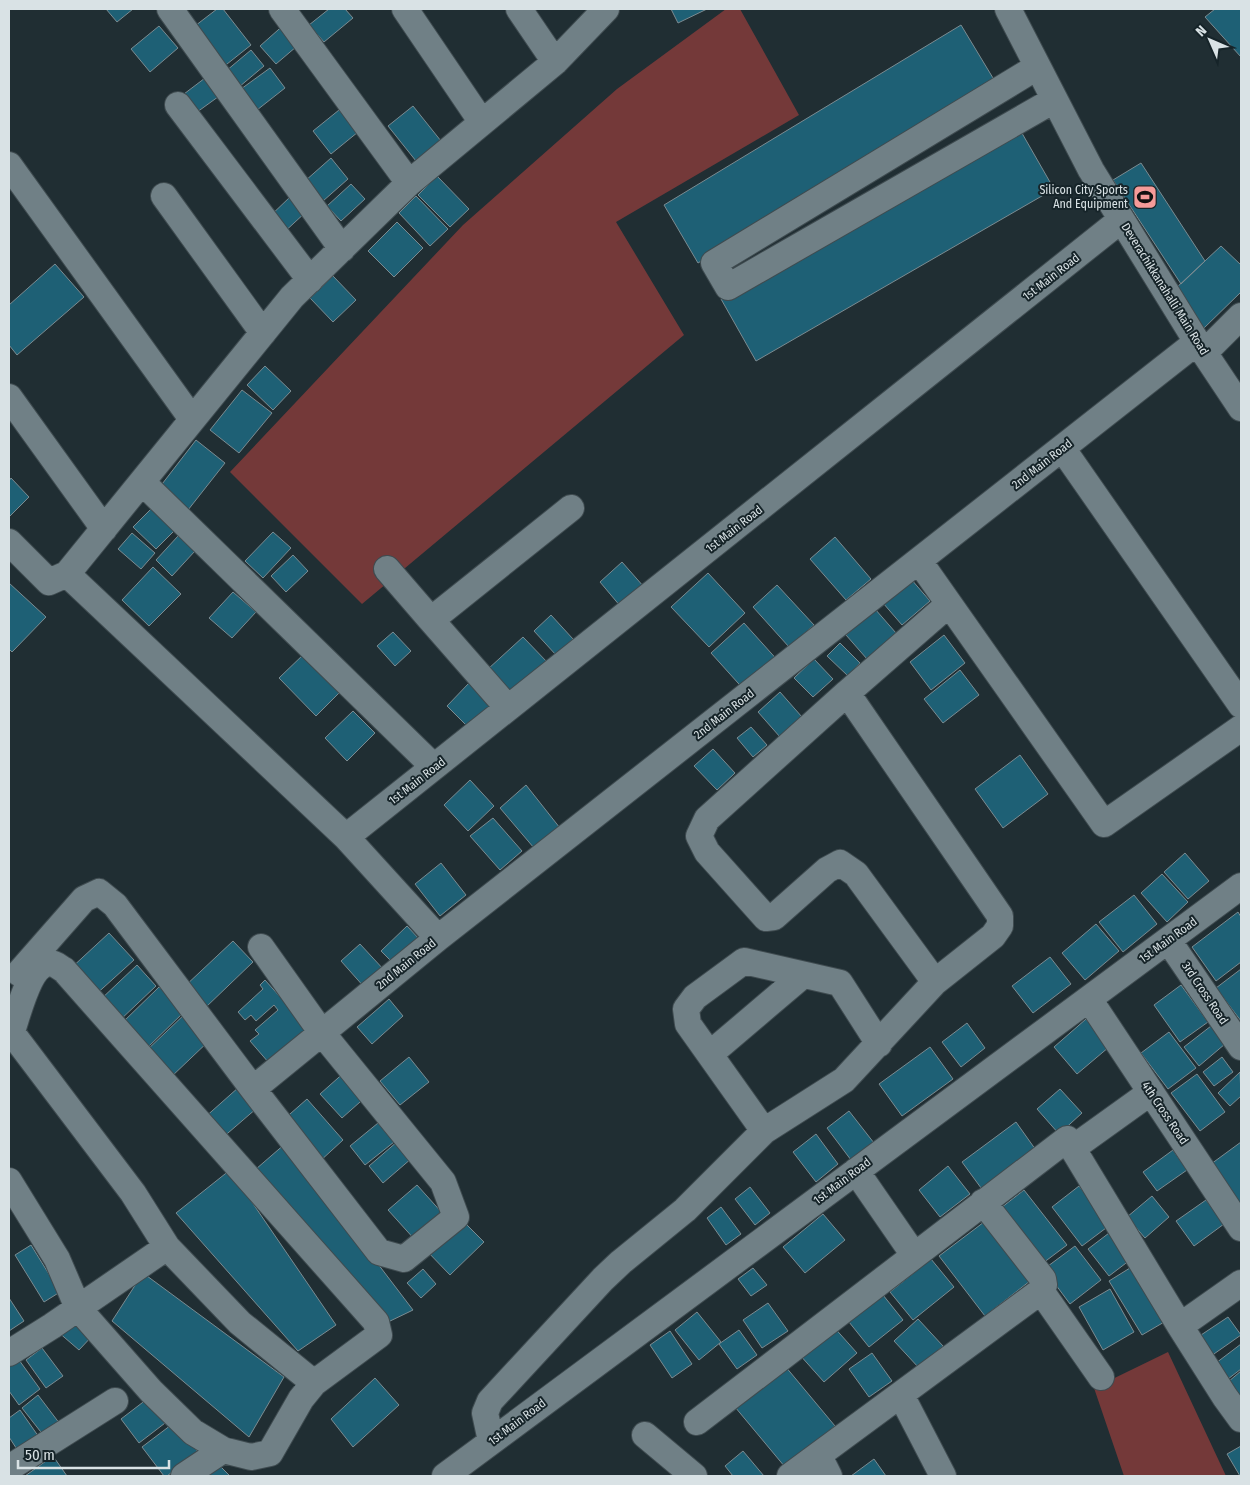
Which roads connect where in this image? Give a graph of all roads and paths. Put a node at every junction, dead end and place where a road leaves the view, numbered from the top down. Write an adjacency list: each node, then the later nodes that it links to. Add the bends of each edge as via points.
1 (170, 9): 16 (street)
2 (282, 9): 13 (street)
3 (405, 9): 11 (street)
4 (519, 9): 7 (street)
5 (606, 9): 7 (street)
6 (1008, 9): 8 (street, Deverachikkanahalli Main Road)
7 (555, 62): 11 (street)
8 (1037, 67): 9 (street, Deverachikkanahalli Main Road); 9 (street, via 714,263 728,287)
9 (1054, 100): 15 (street, Deverachikkanahalli Main Road)
10 (178, 105): 17 (street)
11 (481, 121): 13 (street)
12 (9, 165): 23 (street)
13 (409, 183): 16 (street)
14 (164, 196): 19 (street)
15 (1122, 220): 20 (street, Deverachikkanahalli Main Road); 36 (street, 1st Main Road)
16 (342, 248): 17 (street)
17 (310, 280): 19 (street)
18 (1241, 316): 20 (street, 2nd Main Road)
19 (263, 333): 23 (street)
20 (1201, 348): 22 (street, Deverachikkanahalli Main Road); 24 (street, 2nd Main Road)
21 (9, 397): 27 (street)
22 (1241, 408)
23 (192, 419): 25 (street)
24 (1062, 448): 29 (street, 2nd Main Road); 35 (street)
25 (143, 483): 27 (street); 38 (street)
26 (572, 508): 33 (street)
27 (104, 529): 31 (street)
28 (9, 542): 31 (street, via 49,582)
29 (919, 561): 32 (street); 41 (street, 2nd Main Road)
30 (388, 569): 33 (street)
31 (67, 574): 39 (street)
32 (949, 604): 34 (street); 37 (street, via 1104,824)
33 (431, 620): 36 (street)
34 (847, 693): 45 (street, via 1000,916 1000,926 993,936); 45 (street, via 708,819 699,836 707,852 766,918 774,917 827,870 840,863 856,874)
35 (1241, 705)
36 (508, 708): 38 (street, 1st Main Road)
37 (1241, 728)
38 (434, 767): 39 (street, 1st Main Road)
39 (346, 837): 41 (street)
40 (1241, 886): 42 (street, 1st Main Road)
41 (438, 938): 48 (street, 2nd Main Road)
42 (1168, 940): 47 (street, 1st Main Road); 51 (street, 3rd Cross Road)
43 (261, 947): 48 (street)
44 (803, 975): 50 (street, via 840,983); 52 (street); 52 (street, via 744,961 695,997 686,1009 688,1024)
45 (935, 982): 50 (street)
46 (9, 985): 53 (street, via 84,899 99,892 115,906)
47 (1089, 999): 54 (street, 4th Cross Road); 57 (street, 1st Main Road)
48 (322, 1032): 53 (street, 2nd Main Road); 53 (street, via 442,1182 456,1217 404,1259 379,1252)
49 (10, 1036): 61 (street, via 134,1193); 69 (street, via 30,978 45,965 57,965 376,1322 379,1334)
50 (878, 1044): 55 (street, via 844,1080)
51 (1241, 1047)
52 (710, 1054): 55 (street)
53 (253, 1089)
54 (1151, 1092): 56 (street); 60 (street, 4th Cross Road)
55 (764, 1131): 75 (street, via 685,1210 602,1279 490,1401 485,1413)
56 (1072, 1148): 59 (street, via 1067,1139); 66 (street)
57 (856, 1171): 62 (street); 75 (street, 1st Main Road)
58 (9, 1181): 65 (street, via 57,1259)
59 (983, 1202): 62 (street); 64 (street, via 1043,1279)
60 (1241, 1228)
61 (167, 1247): 65 (street); 69 (street, via 240,1323)
62 (914, 1255): 73 (street)
63 (1241, 1283): 66 (street)
64 (1041, 1291): 68 (street); 70 (street)
65 (78, 1308): 67 (street); 76 (street, via 151,1391 193,1432)
66 (1180, 1326): 72 (street)
67 (9, 1353)
68 (1101, 1377)
69 (314, 1383): 76 (street, via 270,1453 251,1457)
70 (901, 1395): 77 (street); 83 (street)
71 (115, 1401): 78 (street)
72 (1241, 1419)
73 (697, 1422)
74 (645, 1435): 81 (street)
75 (491, 1441): 80 (street, 1st Main Road)
76 (223, 1450): 79 (street)
77 (824, 1466): 82 (street)
78 (9, 1468)
79 (184, 1476)
80 (445, 1476)
81 (694, 1476)
82 (790, 1476)
83 (943, 1476)

